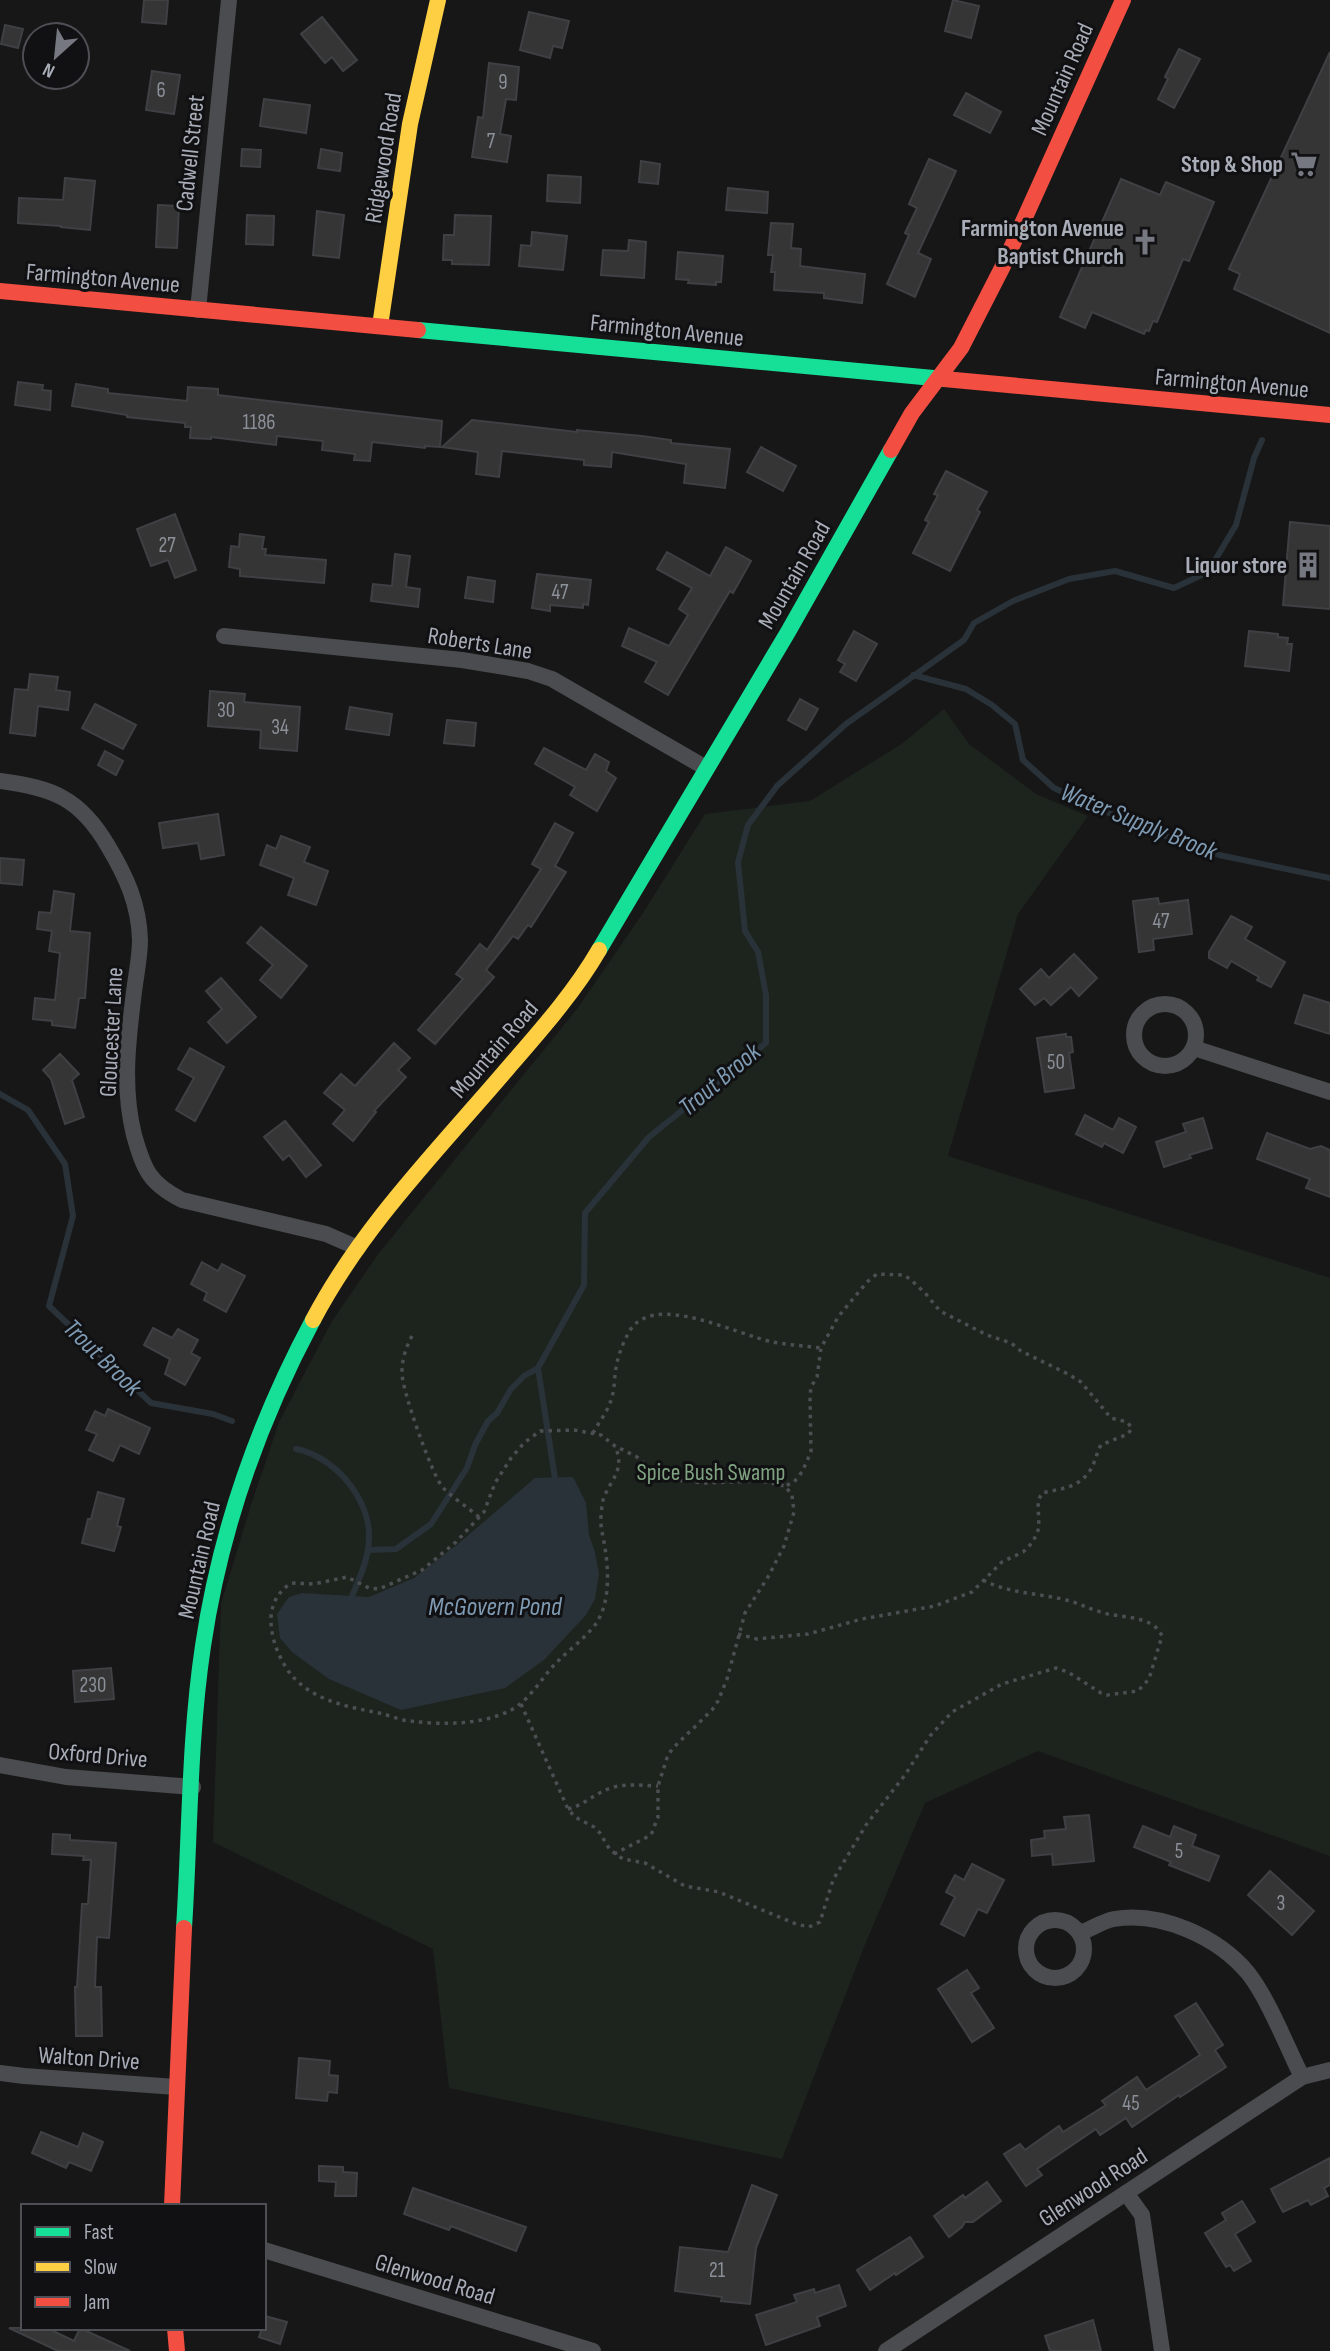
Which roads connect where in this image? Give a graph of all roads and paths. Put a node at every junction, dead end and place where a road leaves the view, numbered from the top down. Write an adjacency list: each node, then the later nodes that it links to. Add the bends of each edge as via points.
1 (229, 0): 5 (street, Cadwell Street)
2 (438, 0): 6 (main road, Ridgewood Road, via 410,124)
3 (1123, 0): 7 (main road, Mountain Road, via 1003,266 961,348)
4 (0, 291): 5 (main road, Farmington Avenue)
5 (198, 310): 6 (main road, Farmington Avenue)
6 (380, 326): 7 (main road, Farmington Avenue)
7 (940, 377): 8 (main road, Farmington Avenue); 10 (main road, Mountain Road, via 912,413)
8 (1330, 415)
9 (224, 636): 10 (street, Roberts Lane, via 528,671 552,679)
10 (706, 768): 14 (main road, Mountain Road, via 563,1004 409,1181)
11 (0, 781): 14 (street, Gloucester Lane, via 33,785 64,797 93,821 126,877 137,907 140,942 126,1079 130,1116 149,1175 162,1189 182,1199 326,1234)
12 (1194, 1048): 13 (street)
13 (1330, 1092)
14 (358, 1248): 26 (main road, Mountain Road, via 323,1302 278,1389 225,1532 203,1650)
15 (412, 1336): 20 (path, via 401,1374 435,1474 443,1488)
16 (821, 1348): 17 (path, via 776,1343 704,1320 649,1315 634,1323 628,1335 611,1400); 19 (path, via 811,1387 810,1452 802,1472); 21 (path, via 838,1317 873,1277 903,1275 952,1319 1011,1343 1081,1382 1111,1418 1130,1424 1131,1432 1101,1445 1084,1478 1065,1489 1042,1493 1033,1542)
17 (593, 1433): 18 (path); 20 (path, via 540,1431 511,1458)
18 (615, 1446): 19 (path, via 664,1477); 23 (path, via 619,1465 601,1512 608,1568 601,1613)
19 (785, 1486): 22 (path, via 794,1502 793,1521 781,1555 745,1613)
20 (479, 1517): 23 (path, via 422,1570 379,1589 347,1577 292,1583 276,1598 271,1617 274,1640 285,1668 324,1700 408,1721 468,1722 496,1717)
21 (984, 1580): 22 (path, via 972,1592 935,1606 808,1634 757,1639); 28 (path, via 1007,1590 1072,1601 1153,1625 1162,1636 1149,1679 1135,1692 1107,1695 1056,1668 1002,1684 952,1712 866,1825 834,1880 824,1915 809,1927 719,1892 685,1886 652,1866)
22 (738, 1634): 25 (path, via 718,1701 672,1749)
23 (520, 1704): 27 (path)
24 (0, 1765): 26 (street, Oxford Drive, via 66,1777)
25 (658, 1786): 27 (path, via 621,1784); 28 (path, via 658,1817 651,1835)
26 (193, 1787): 33 (main road, Mountain Road)
27 (568, 1809): 28 (path, via 594,1827)
28 (614, 1854)
29 (1080, 1933): 32 (street, via 1112,1919 1134,1918 1178,1927 1216,1945 1254,1983)
30 (1330, 2070): 32 (street, Glenwood Road)
31 (0, 2073): 33 (street, Walton Drive)
32 (1302, 2077): 34 (street, Glenwood Road)
33 (176, 2087): 35 (main road, Mountain Road)
34 (1126, 2193): 40 (street, Glenwood Road); 41 (street, via 1142,2215)
35 (172, 2204)
36 (266, 2251): 39 (street, Glenwood Road)
37 (176, 2330): 38 (main road)
38 (177, 2351)
39 (593, 2351)
40 (886, 2351)
41 (1162, 2351)

